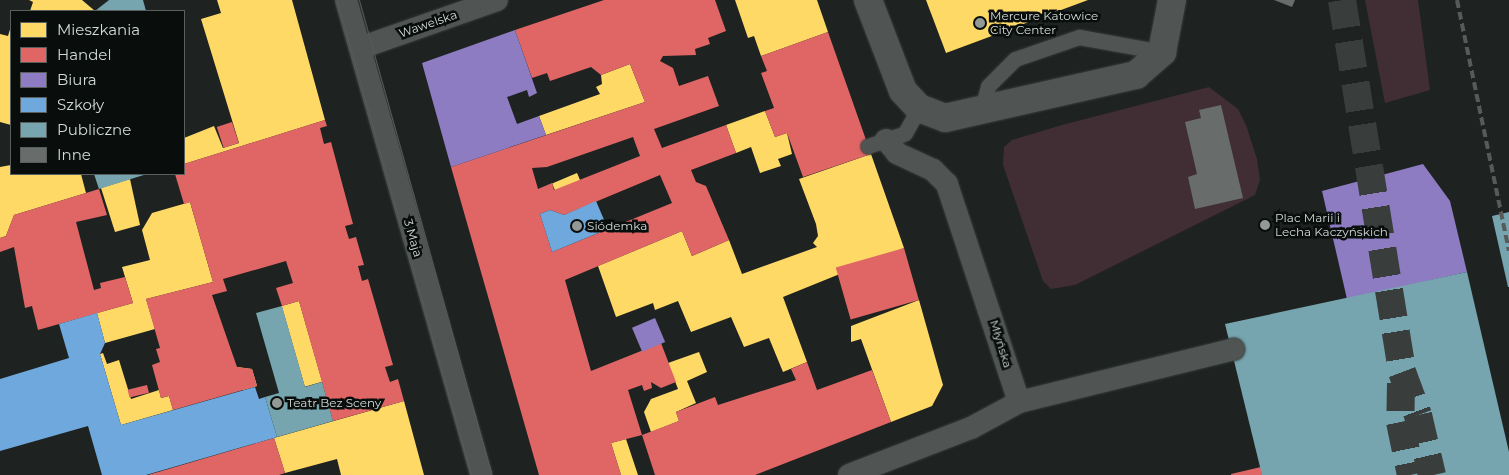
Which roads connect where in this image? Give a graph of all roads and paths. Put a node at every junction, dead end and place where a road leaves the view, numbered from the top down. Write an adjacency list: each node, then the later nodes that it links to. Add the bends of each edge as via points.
1 (346, 0): 5 (street, 3 Maja)
2 (497, 0): 5 (street, Wawelska)
3 (868, 0): 7 (street, via 898,81)
4 (1172, 0): 6 (street)
5 (360, 48): 12 (street, 3 Maja)
6 (1162, 52): 8 (street, via 1136,75 1077,85); 8 (lane, via 1079,37 1015,59 988,86)
7 (919, 108): 8 (street, via 945,118); 9 (lane, via 905,133)
8 (981, 111)
9 (877, 143): 11 (street, Młyńska, via 933,170 947,184)
10 (1234, 349): 11 (street)
11 (1019, 402): 13 (street, via 971,428)
12 (481, 475)
13 (849, 475)

